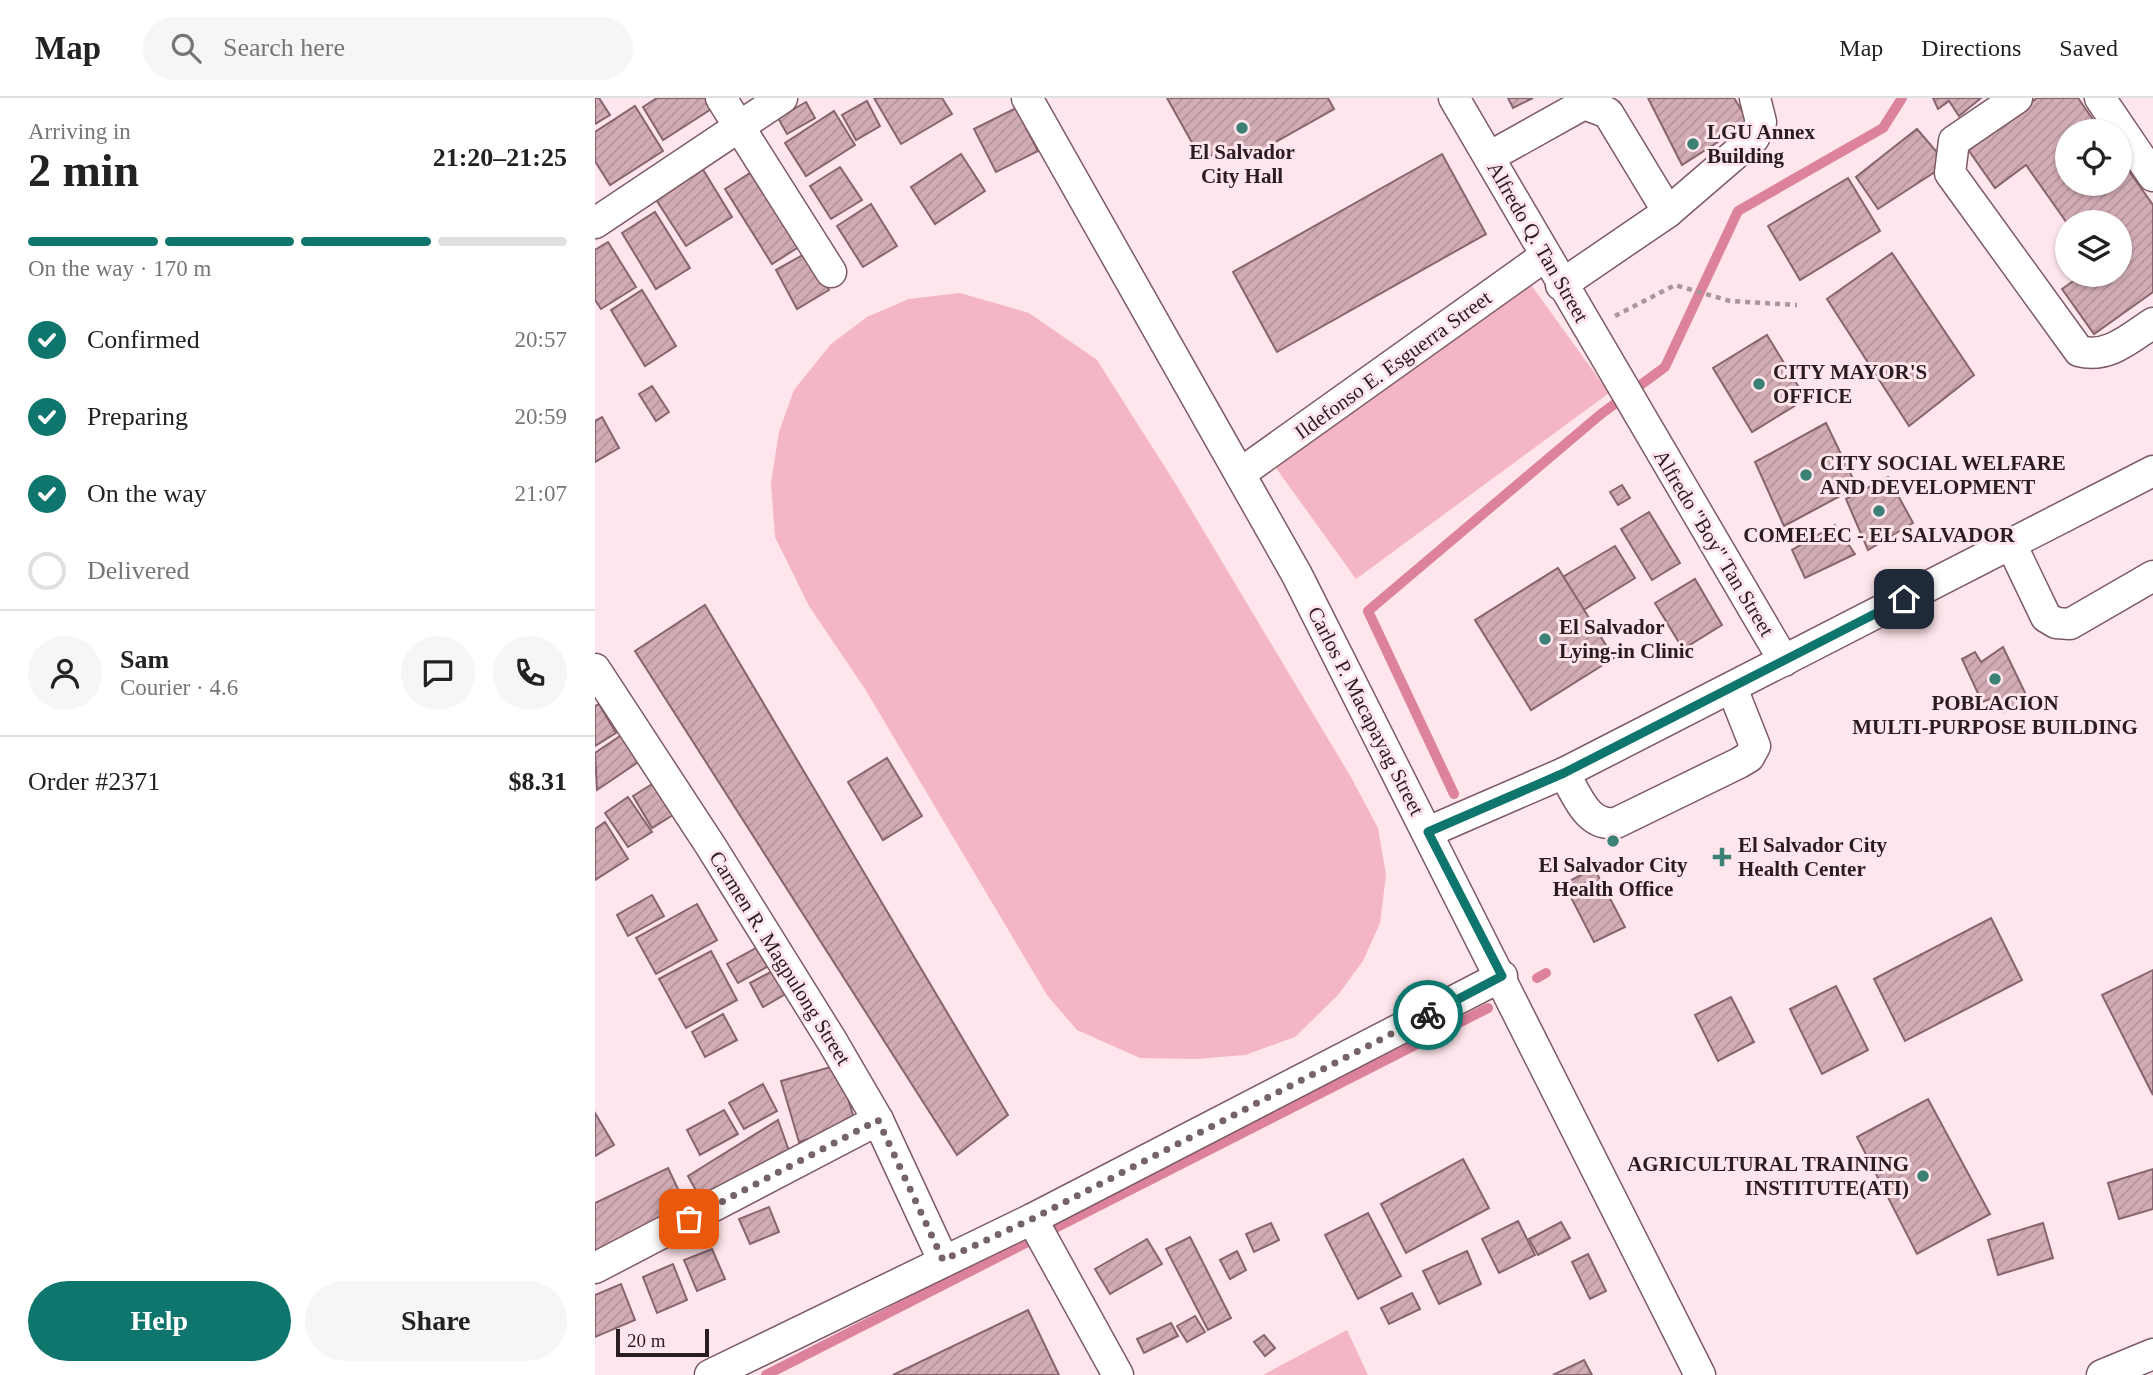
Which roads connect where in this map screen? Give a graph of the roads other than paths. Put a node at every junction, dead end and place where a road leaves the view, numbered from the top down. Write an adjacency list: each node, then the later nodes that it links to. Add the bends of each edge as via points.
1 (721, 98): 8 (street)
2 (782, 98): 8 (street)
3 (1454, 98): 9 (street, Alfredo Q. Tan Street)
4 (1755, 98): 11 (street, via 1761,122 1754,138)
5 (2017, 98): 16 (street, via 1954,141 1950,173 2080,351 2093,354 2113,349)
6 (2100, 98): 10 (street)
7 (1034, 100): 19 (street, Carlos P. Macapayag Street)
8 (739, 127): 12 (street); 14 (street)
9 (1489, 157): 11 (street, via 1584,104 1594,106 1608,113); 13 (street, Alfredo Q. Tan Street)
10 (2153, 176)
11 (1668, 212): 15 (street)
12 (595, 223)
13 (1545, 256): 15 (street, Alfredo Q. Tan Street); 19 (street, Ildefonso E. Esguerra Street)
14 (831, 272)
15 (1561, 285): 17 (street, Alfredo Q. Tan Street)
16 (2153, 323)
17 (1643, 425): 22 (street, Alfredo "Boy" Tan Street)
18 (2153, 471): 20 (street)
19 (1241, 473): 26 (street, Carlos P. Macapayag Street)
20 (2011, 544): 21 (street, via 2046,617 2056,623 2070,624); 22 (street)
21 (2153, 576)
22 (1784, 661): 24 (street)
23 (595, 669): 28 (street, Carmen R. Magpulong Street, via 719,860)
24 (1732, 688): 25 (street); 25 (street, via 1755,746 1739,763 1604,825 1593,820)
25 (1564, 773): 26 (street)
26 (1428, 832): 27 (street, Carlos P. Macapayag Street)
27 (1502, 976): 29 (street); 33 (street, Carlos P. Macapayag Street)
28 (878, 1120): 30 (street, Carmen R. Magpulong Street); 31 (street)
29 (1035, 1223): 30 (street); 35 (street)
30 (943, 1260): 34 (street)
31 (595, 1268)
32 (2153, 1354): 36 (street)
33 (1710, 1374)
34 (710, 1375)
35 (1118, 1375)
36 (2102, 1375)

